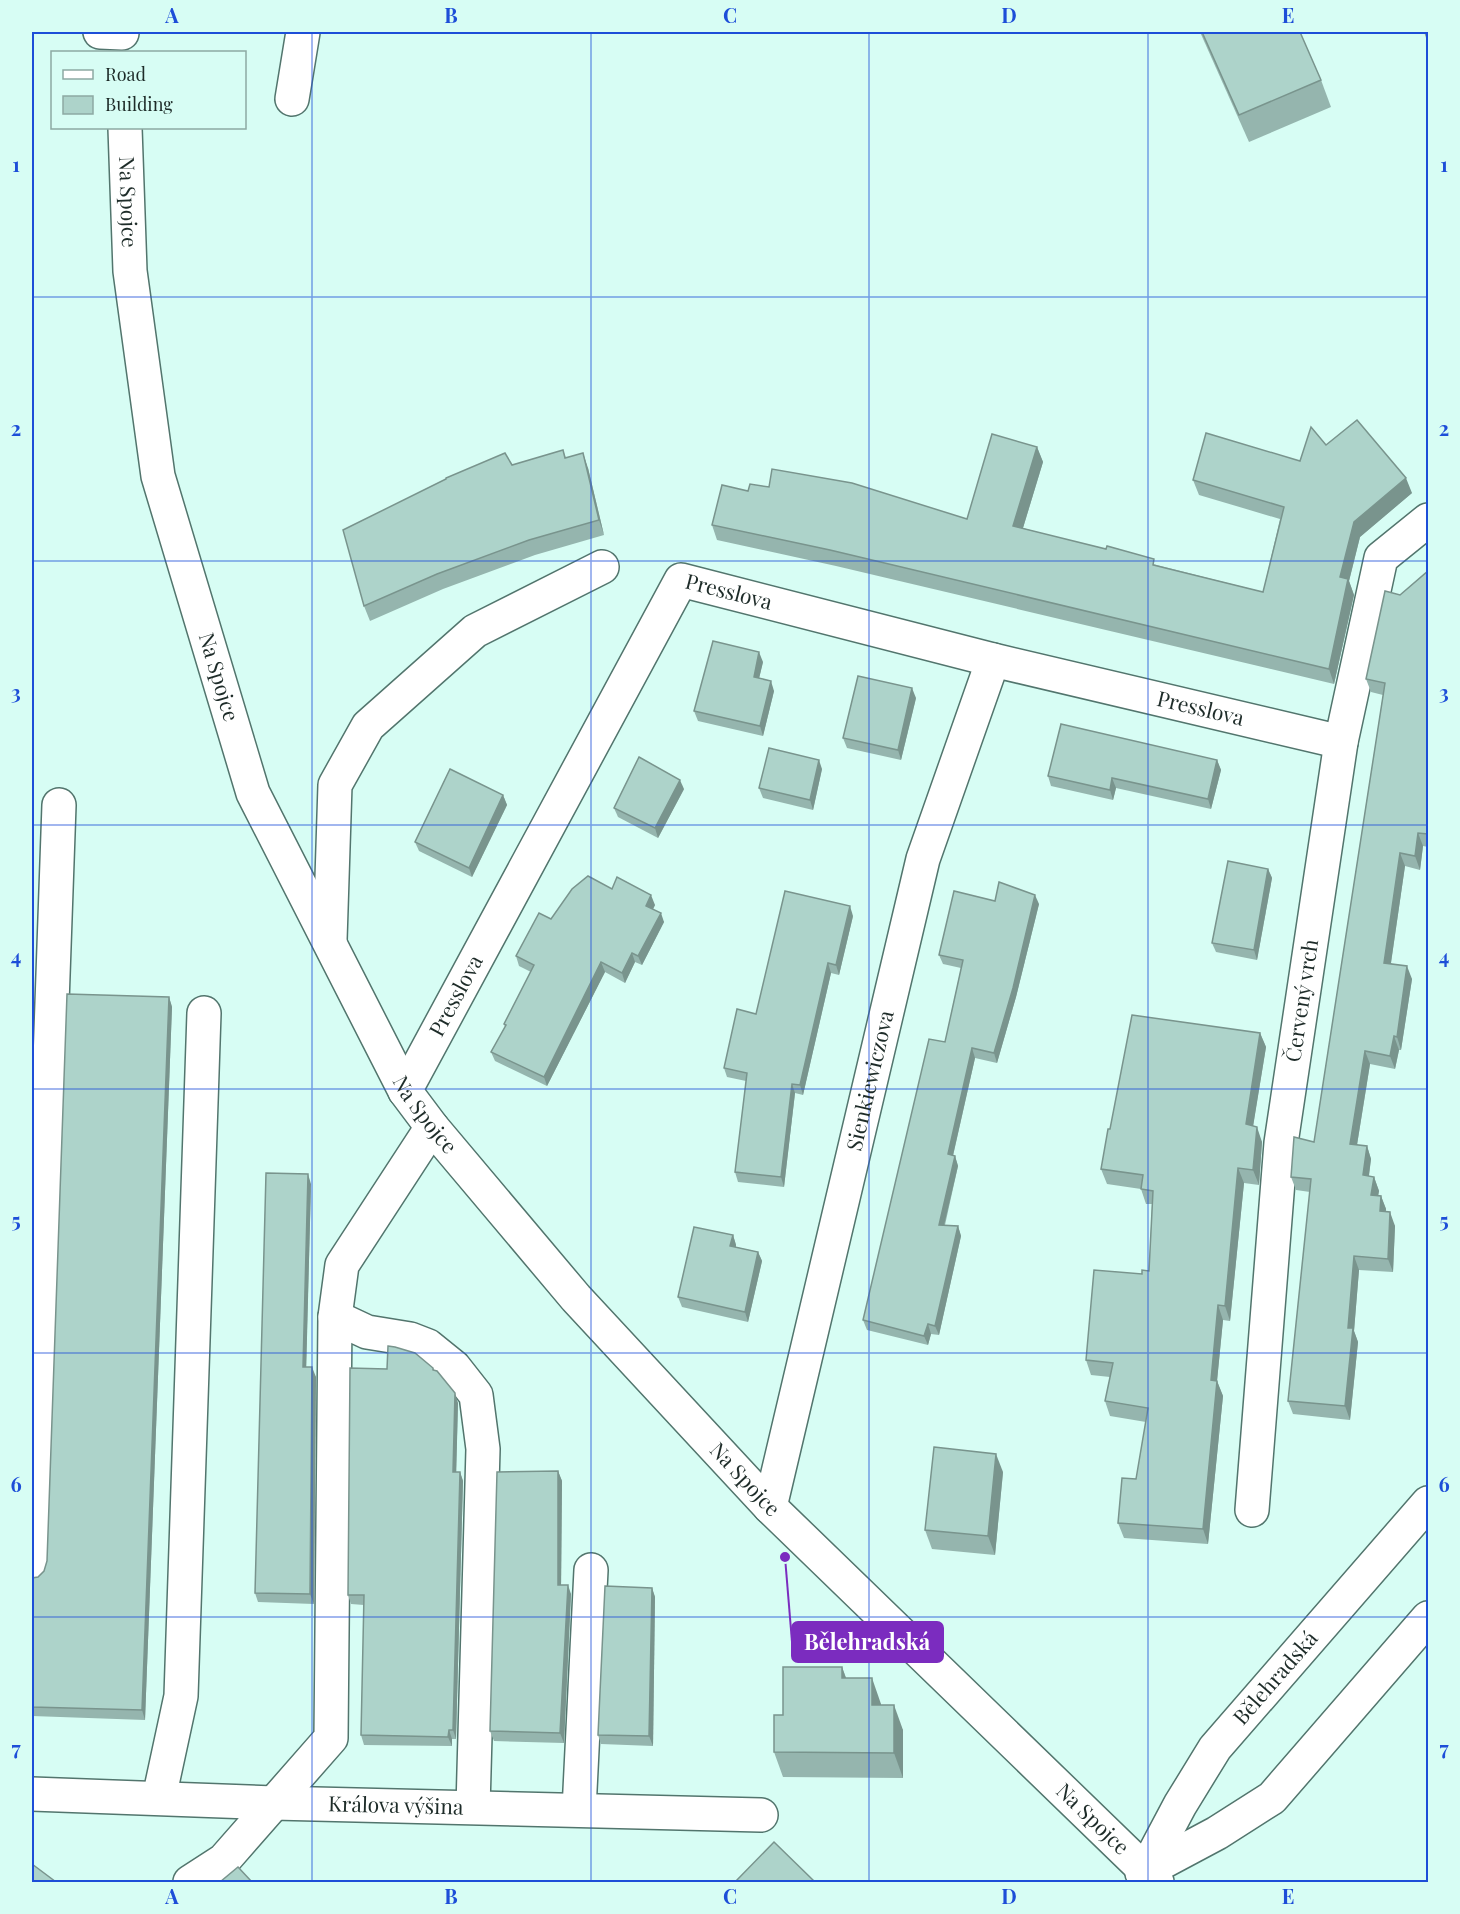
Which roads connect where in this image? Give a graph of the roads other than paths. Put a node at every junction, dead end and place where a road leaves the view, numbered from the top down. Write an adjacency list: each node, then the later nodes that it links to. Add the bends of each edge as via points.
1 (303, 32): 2 (street)
2 (292, 99)
3 (125, 129): 9 (street, Na Spojce, via 130,271 158,476 253,793)
4 (1428, 520): 7 (street, Červený vrch, via 1381,558)
5 (602, 567): 9 (street, via 475,631 368,726 334,785)
6 (993, 660): 7 (street, Presslova); 11 (street, Presslova, via 681,580); 15 (street, Sienkiewiczova, via 923,859)
7 (1341, 742): 16 (street, Červený vrch, via 1281,1143)
8 (58, 805): 17 (street)
9 (330, 944): 11 (street, Na Spojce)
10 (204, 1013): 21 (street, via 181,1696)
11 (405, 1091): 12 (street, Na Spojce)
12 (432, 1127): 13 (street, via 342,1265); 15 (street, Na Spojce, via 576,1298)
13 (335, 1317): 22 (street, via 331,1738); 23 (street, via 367,1332 428,1346 454,1367 476,1395 483,1449)
14 (1428, 1503): 26 (street, Bělehradská, via 1215,1748 1180,1805)
15 (770, 1507): 26 (street, Na Spojce)
16 (1252, 1510)
17 (32, 1570)
18 (591, 1570): 24 (street)
19 (1428, 1618): 26 (street, via 1272,1798)
20 (32, 1794): 21 (street, Králova výšina)
21 (159, 1798): 22 (street, Králova výšina)
22 (274, 1803): 23 (street, Králova výšina); 27 (street, via 224,1860)
23 (473, 1807): 24 (street, Králova výšina)
24 (579, 1810): 25 (street, Králova výšina)
25 (761, 1815)
26 (1144, 1879)
27 (190, 1882)

